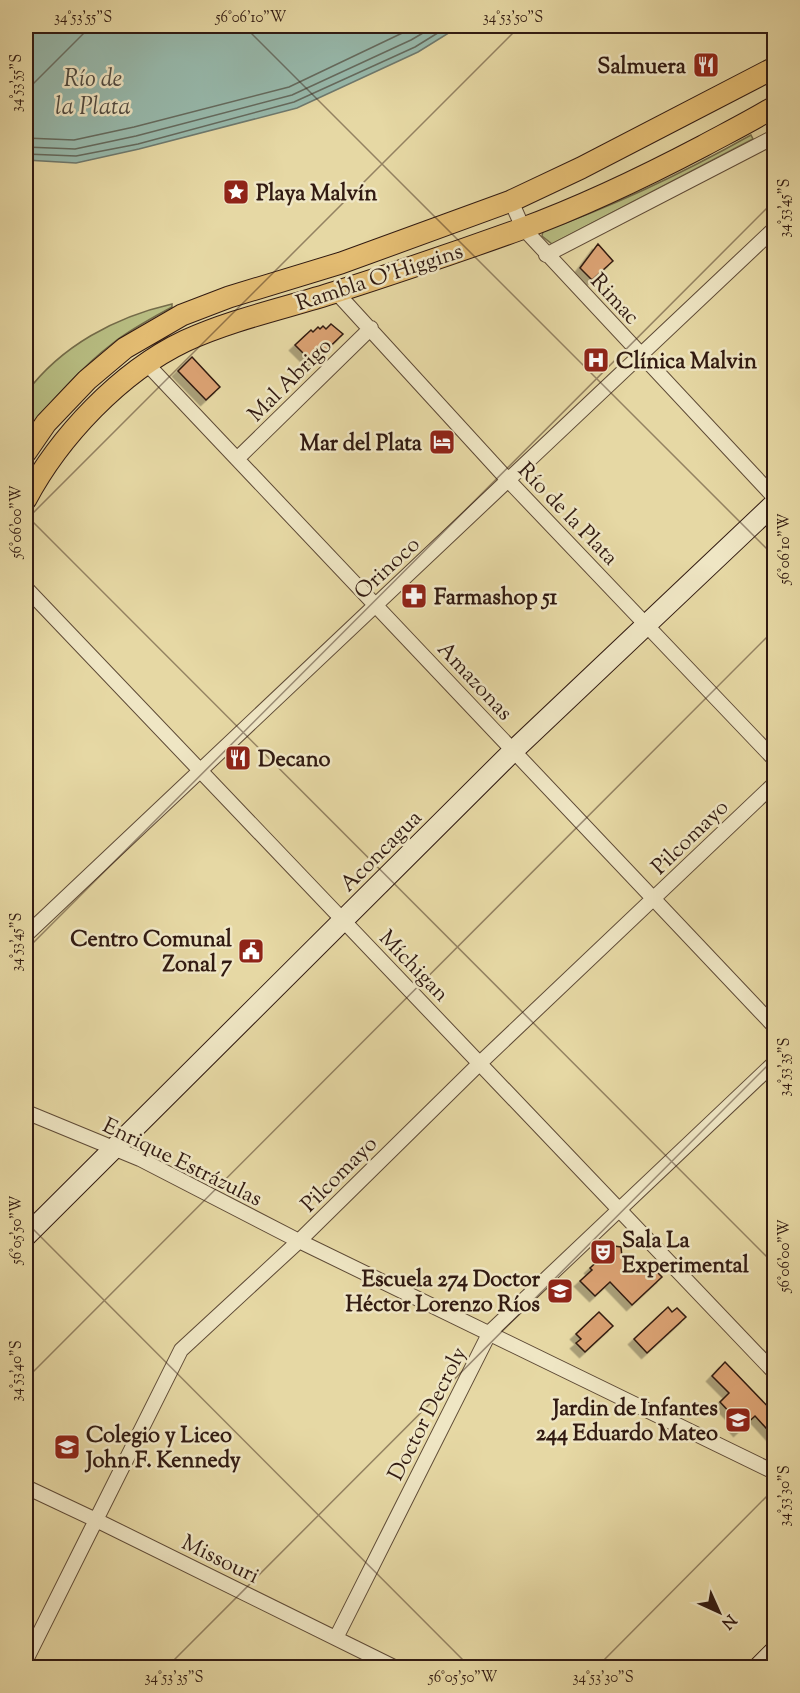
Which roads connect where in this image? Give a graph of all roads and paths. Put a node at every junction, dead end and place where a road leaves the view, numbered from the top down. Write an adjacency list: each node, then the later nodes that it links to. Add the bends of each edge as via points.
1 (774, 68): 4 (main road, Rambla O'Higgins)
2 (766, 112): 3 (street); 5 (main road, Rambla O'Higgins, via 621,188)
3 (773, 141): 7 (street)
4 (511, 201): 5 (street, Rimac); 12 (main road, Rambla O'Higgins, via 174,319 125,348 87,380 46,423)
5 (522, 228): 7 (street, Rimac); 8 (main road, Rambla O'Higgins)
6 (774, 229): 10 (street, Orinoco)
7 (546, 255): 10 (street, Rimac)
8 (336, 292): 9 (street, Río de la Plata); 11 (main road, Rambla O'Higgins, via 227,325 184,342)
9 (371, 328): 13 (street, Mal Abrigo); 14 (street, Río de la Plata)
10 (641, 355): 14 (street, Orinoco); 15 (street, Rimac)
11 (147, 363): 13 (street, Amazonas); 16 (main road, Rambla O'Higgins, via 65,439)
12 (26, 452)
13 (237, 459): 19 (street, Amazonas)
14 (508, 480): 19 (street, Orinoco); 20 (street, Río de la Plata)
15 (774, 497)
16 (26, 499)
17 (774, 504): 20 (street, Aconcagua)
18 (26, 588): 23 (street, Míchigan)
19 (376, 605): 21 (street, Amazonas); 23 (street, Orinoco)
20 (647, 626): 21 (street, Aconcagua); 22 (street, Río de la Plata)
21 (513, 750): 25 (street, Amazonas); 26 (street, Aconcagua)
22 (774, 759)
23 (200, 770): 26 (street, Míchigan); 27 (street, Orinoco)
24 (774, 784): 25 (street, Pilcomayo)
25 (654, 899): 28 (street, Amazonas); 29 (street, Pilcomayo)
26 (342, 921): 29 (street, Míchigan); 32 (street, Aconcagua)
27 (26, 935)
28 (774, 1026)
29 (480, 1063): 33 (street, Míchigan); 35 (street, Pilcomayo)
30 (774, 1063): 33 (street, Doctor Decroly)
31 (26, 1112): 32 (street, Enrique Estrázulas)
32 (115, 1148): 34 (street, Aconcagua); 35 (street, Enrique Estrázulas)
33 (620, 1210): 36 (street, Doctor Decroly); 37 (street, Míchigan)
34 (26, 1236)
35 (299, 1241): 36 (street, Enrique Estrázulas); 40 (street, Pilcomayo, via 181,1350)
36 (490, 1332): 38 (street, Enrique Estrázulas); 41 (street, Doctor Decroly)
37 (774, 1372)
38 (774, 1472)
39 (26, 1487): 40 (street, Missouri)
40 (96, 1520): 41 (street, Missouri); 43 (street, Pilcomayo)
41 (336, 1638): 44 (street, Missouri)
42 (774, 1652): 45 (street)
43 (26, 1660)
44 (396, 1668)
45 (758, 1668)

